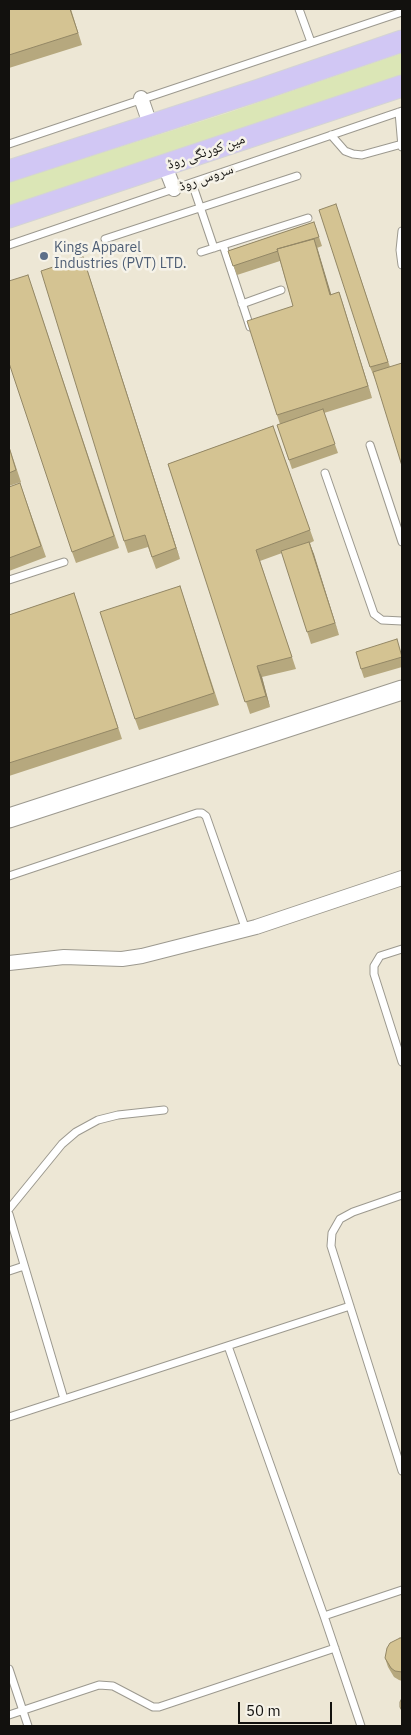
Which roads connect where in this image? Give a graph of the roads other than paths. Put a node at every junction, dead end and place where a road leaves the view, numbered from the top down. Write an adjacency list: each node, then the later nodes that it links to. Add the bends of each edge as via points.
1 (299, 9): 4 (lane)
2 (402, 12): 4 (lane)
3 (402, 41): 8 (main road)
4 (311, 42): 6 (lane)
5 (402, 86): 12 (main road, مین کورنگی روڈ)
6 (141, 98): 8 (street); 10 (lane)
7 (401, 112): 9 (lane, سروس روڈ); 11 (lane)
8 (150, 124): 13 (main road)
9 (331, 135): 11 (lane, via 345,151 353,154); 15 (lane, سروس روڈ)
10 (9, 144)
11 (402, 145)
12 (166, 166): 16 (street); 18 (main road, مین کورنگی روڈ)
13 (9, 170)
14 (298, 176): 17 (lane)
15 (192, 184): 16 (lane, سروس روڈ); 17 (lane)
16 (174, 189): 22 (lane, سروس روڈ)
17 (200, 208): 21 (lane); 24 (lane)
18 (9, 217)
19 (308, 218): 23 (lane)
20 (402, 232): 26 (lane)
21 (105, 239)
22 (9, 245)
23 (223, 245): 24 (lane); 28 (lane)
24 (214, 248): 25 (lane)
25 (201, 252)
26 (402, 265)
27 (281, 290): 28 (lane)
28 (242, 304): 29 (lane)
29 (250, 328)
30 (370, 445): 32 (lane)
31 (325, 473): 35 (lane, via 374,614 382,620)
32 (402, 542)
33 (64, 562): 34 (lane)
34 (9, 580)
35 (402, 621)
36 (402, 690): 37 (street)
37 (9, 818)
38 (9, 876): 40 (lane, via 202,813 206,816)
39 (402, 878): 40 (street)
40 (246, 930): 42 (street, via 122,959 64,957)
41 (402, 949): 43 (lane, via 380,956 374,966)
42 (9, 963)
43 (402, 1062)
44 (164, 1110): 46 (lane, via 118,1114 76,1132 62,1144)
45 (402, 1195): 50 (lane, via 340,1219 332,1233 331,1246)
46 (9, 1208)
47 (9, 1214): 48 (lane)
48 (24, 1266): 49 (lane); 52 (lane)
49 (9, 1271)
50 (350, 1306): 51 (lane); 54 (lane)
51 (228, 1346): 52 (lane); 56 (lane)
52 (64, 1400): 53 (lane)
53 (9, 1417)
54 (402, 1471)
55 (402, 1590): 56 (lane)
56 (324, 1616): 57 (lane)
57 (335, 1648): 59 (lane, via 159,1707 106,1684); 62 (lane)
58 (9, 1669): 59 (lane)
59 (22, 1710): 60 (lane); 61 (lane)
60 (9, 1715)
61 (28, 1726)
62 (361, 1726)

